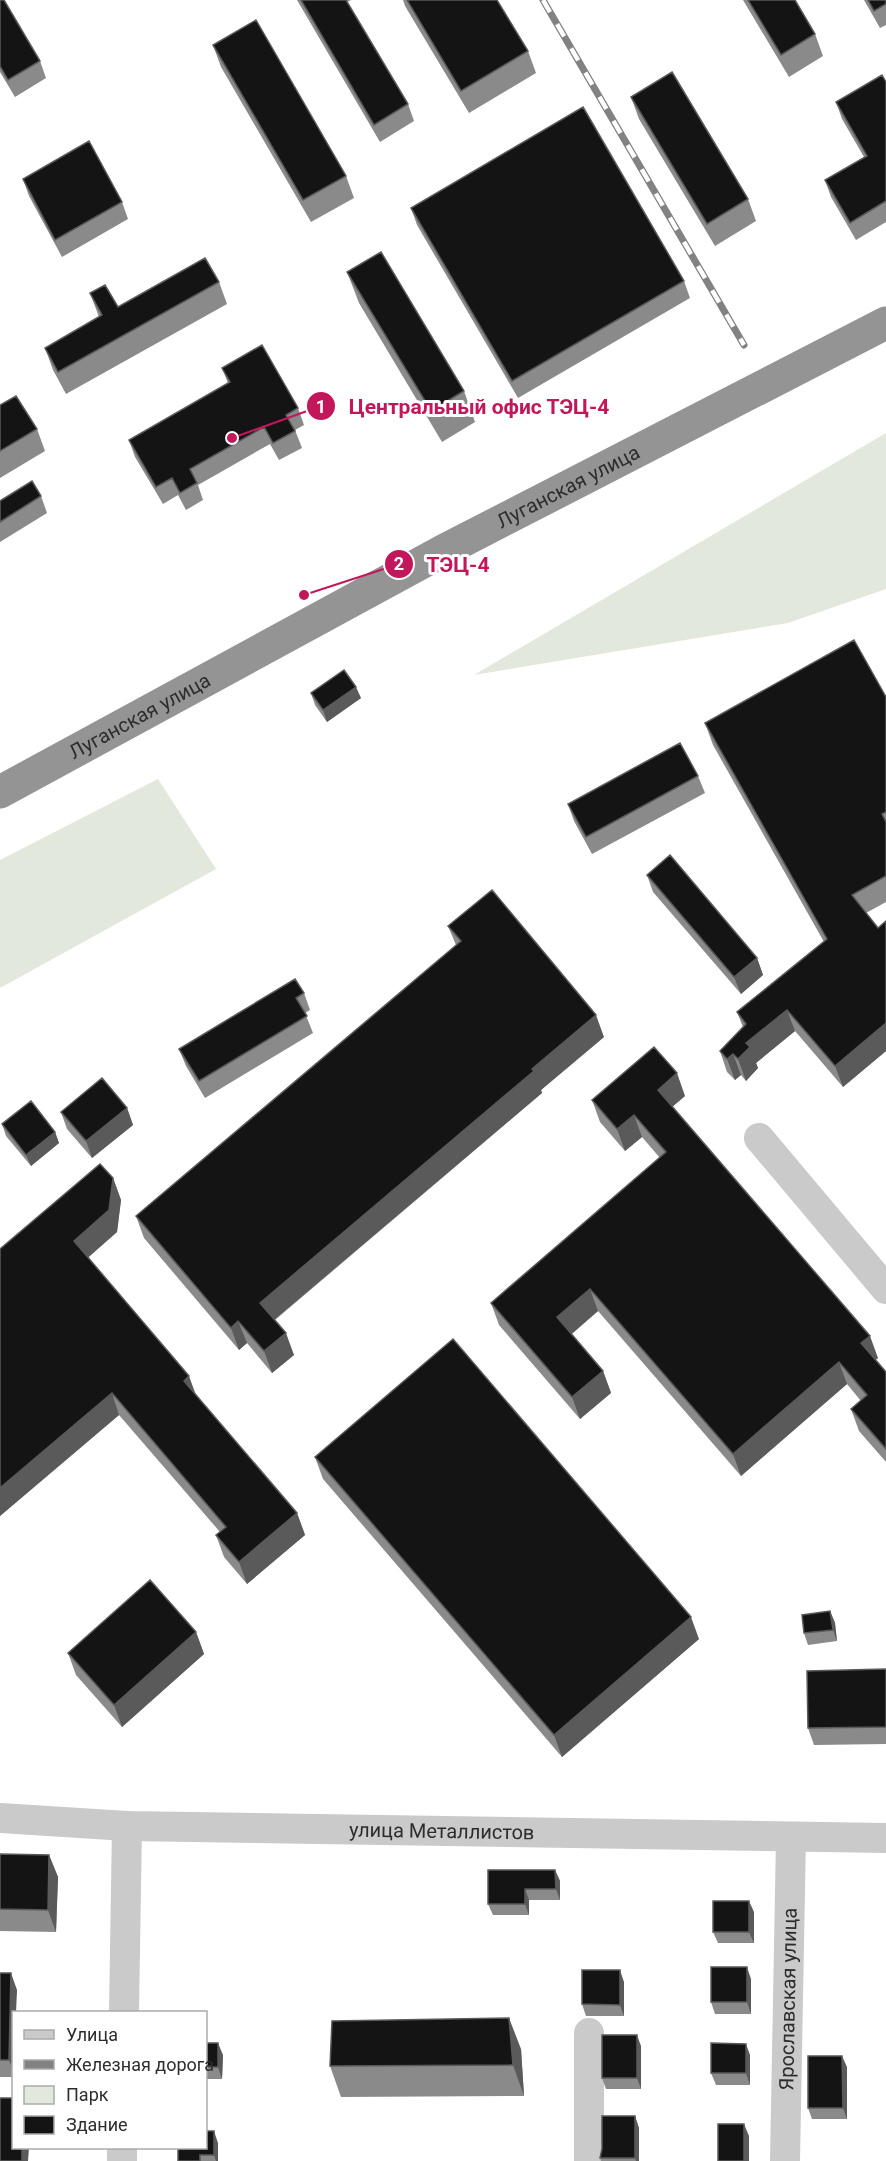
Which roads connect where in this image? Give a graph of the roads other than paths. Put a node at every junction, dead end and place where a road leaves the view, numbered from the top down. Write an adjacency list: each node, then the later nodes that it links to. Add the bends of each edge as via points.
1 (886, 323): 2 (highway, Луганская улица, via 442,551)
2 (0, 792)
3 (759, 1138): 4 (street)
4 (886, 1289)
5 (0, 1818): 6 (street, улица Металлистов)
6 (127, 1826): 7 (street, улица Металлистов); 9 (street)
7 (791, 1837): 8 (street, улица Металлистов); 12 (street, Ярославская улица)
8 (886, 1838)
9 (124, 2011)
10 (589, 2033): 11 (street)
11 (589, 2161)
12 (785, 2161)

